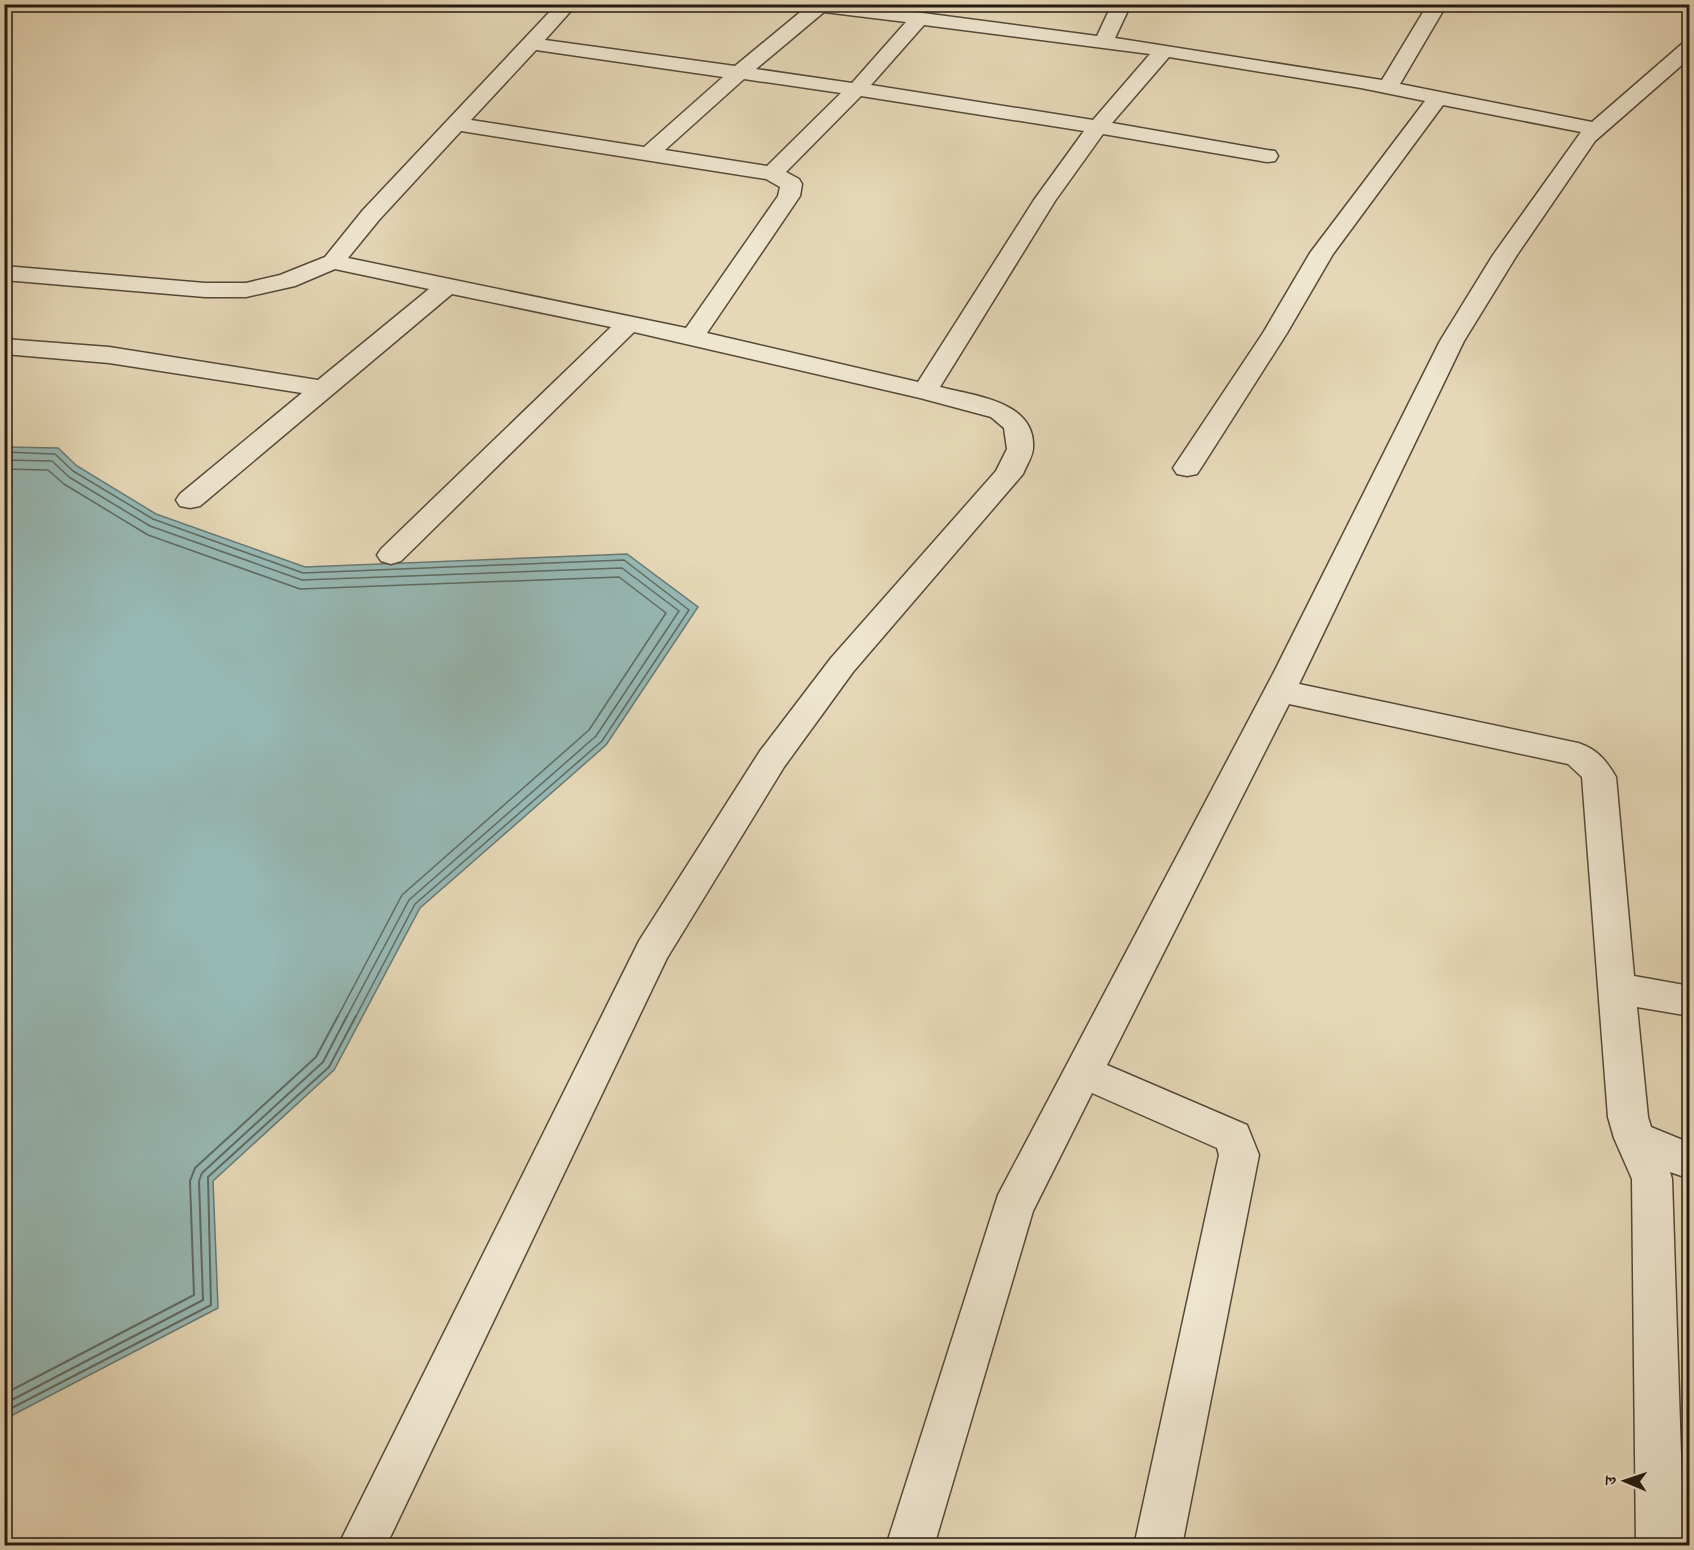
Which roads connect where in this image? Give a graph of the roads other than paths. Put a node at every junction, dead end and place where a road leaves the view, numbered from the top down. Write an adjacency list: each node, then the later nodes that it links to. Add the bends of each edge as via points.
1 (568, 4): 7 (street)
2 (1122, 4): 6 (street)
3 (1437, 4): 11 (street)
4 (813, 5): 5 (street); 10 (street)
5 (919, 20): 6 (street); 12 (street)
6 (1103, 42): 9 (street)
7 (533, 44): 10 (street); 14 (street)
8 (1689, 47): 16 (street)
9 (1164, 50): 11 (street); 15 (street)
10 (738, 74): 12 (street); 17 (street)
11 (1387, 88): 13 (street)
12 (855, 91): 15 (street); 19 (street)
13 (1438, 98): 16 (street); 28 (street, via 1322,253)
14 (458, 124): 17 (street); 20 (street, via 371,215)
15 (1098, 127): 18 (street); 27 (street, via 1045,200)
16 (1595, 129): 31 (street, via 1505,255 1452,341)
17 (648, 154): 19 (street)
18 (1267, 156)
19 (772, 173): 24 (street, via 791,184 789,196)
20 (333, 262): 21 (street, via 287,281 246,290); 22 (street)
21 (4, 273)
22 (447, 286): 23 (street); 26 (street)
23 (629, 324): 24 (street); 30 (street)
24 (692, 337): 27 (street)
25 (4, 346): 26 (street, via 109,355)
26 (324, 389): 29 (street)
27 (924, 391): 37 (street, via 1000,411 1017,426 1020,449 1009,474 842,665 779,750 652,951)
28 (1187, 468)
29 (189, 500)
30 (391, 555)
31 (1281, 691): 32 (street, via 1578,755 1594,768 1599,777); 34 (street)
32 (1617, 988): 33 (street); 35 (street, via 1628,1117)
33 (1689, 1001)
34 (1083, 1072): 38 (street, via 1013,1208); 39 (street, via 1233,1137 1239,1155)
35 (1634, 1138): 36 (street); 40 (street, via 1652,1179)
36 (1689, 1162)
37 (361, 1545)
38 (910, 1545)
39 (1158, 1545)
40 (1660, 1545)

